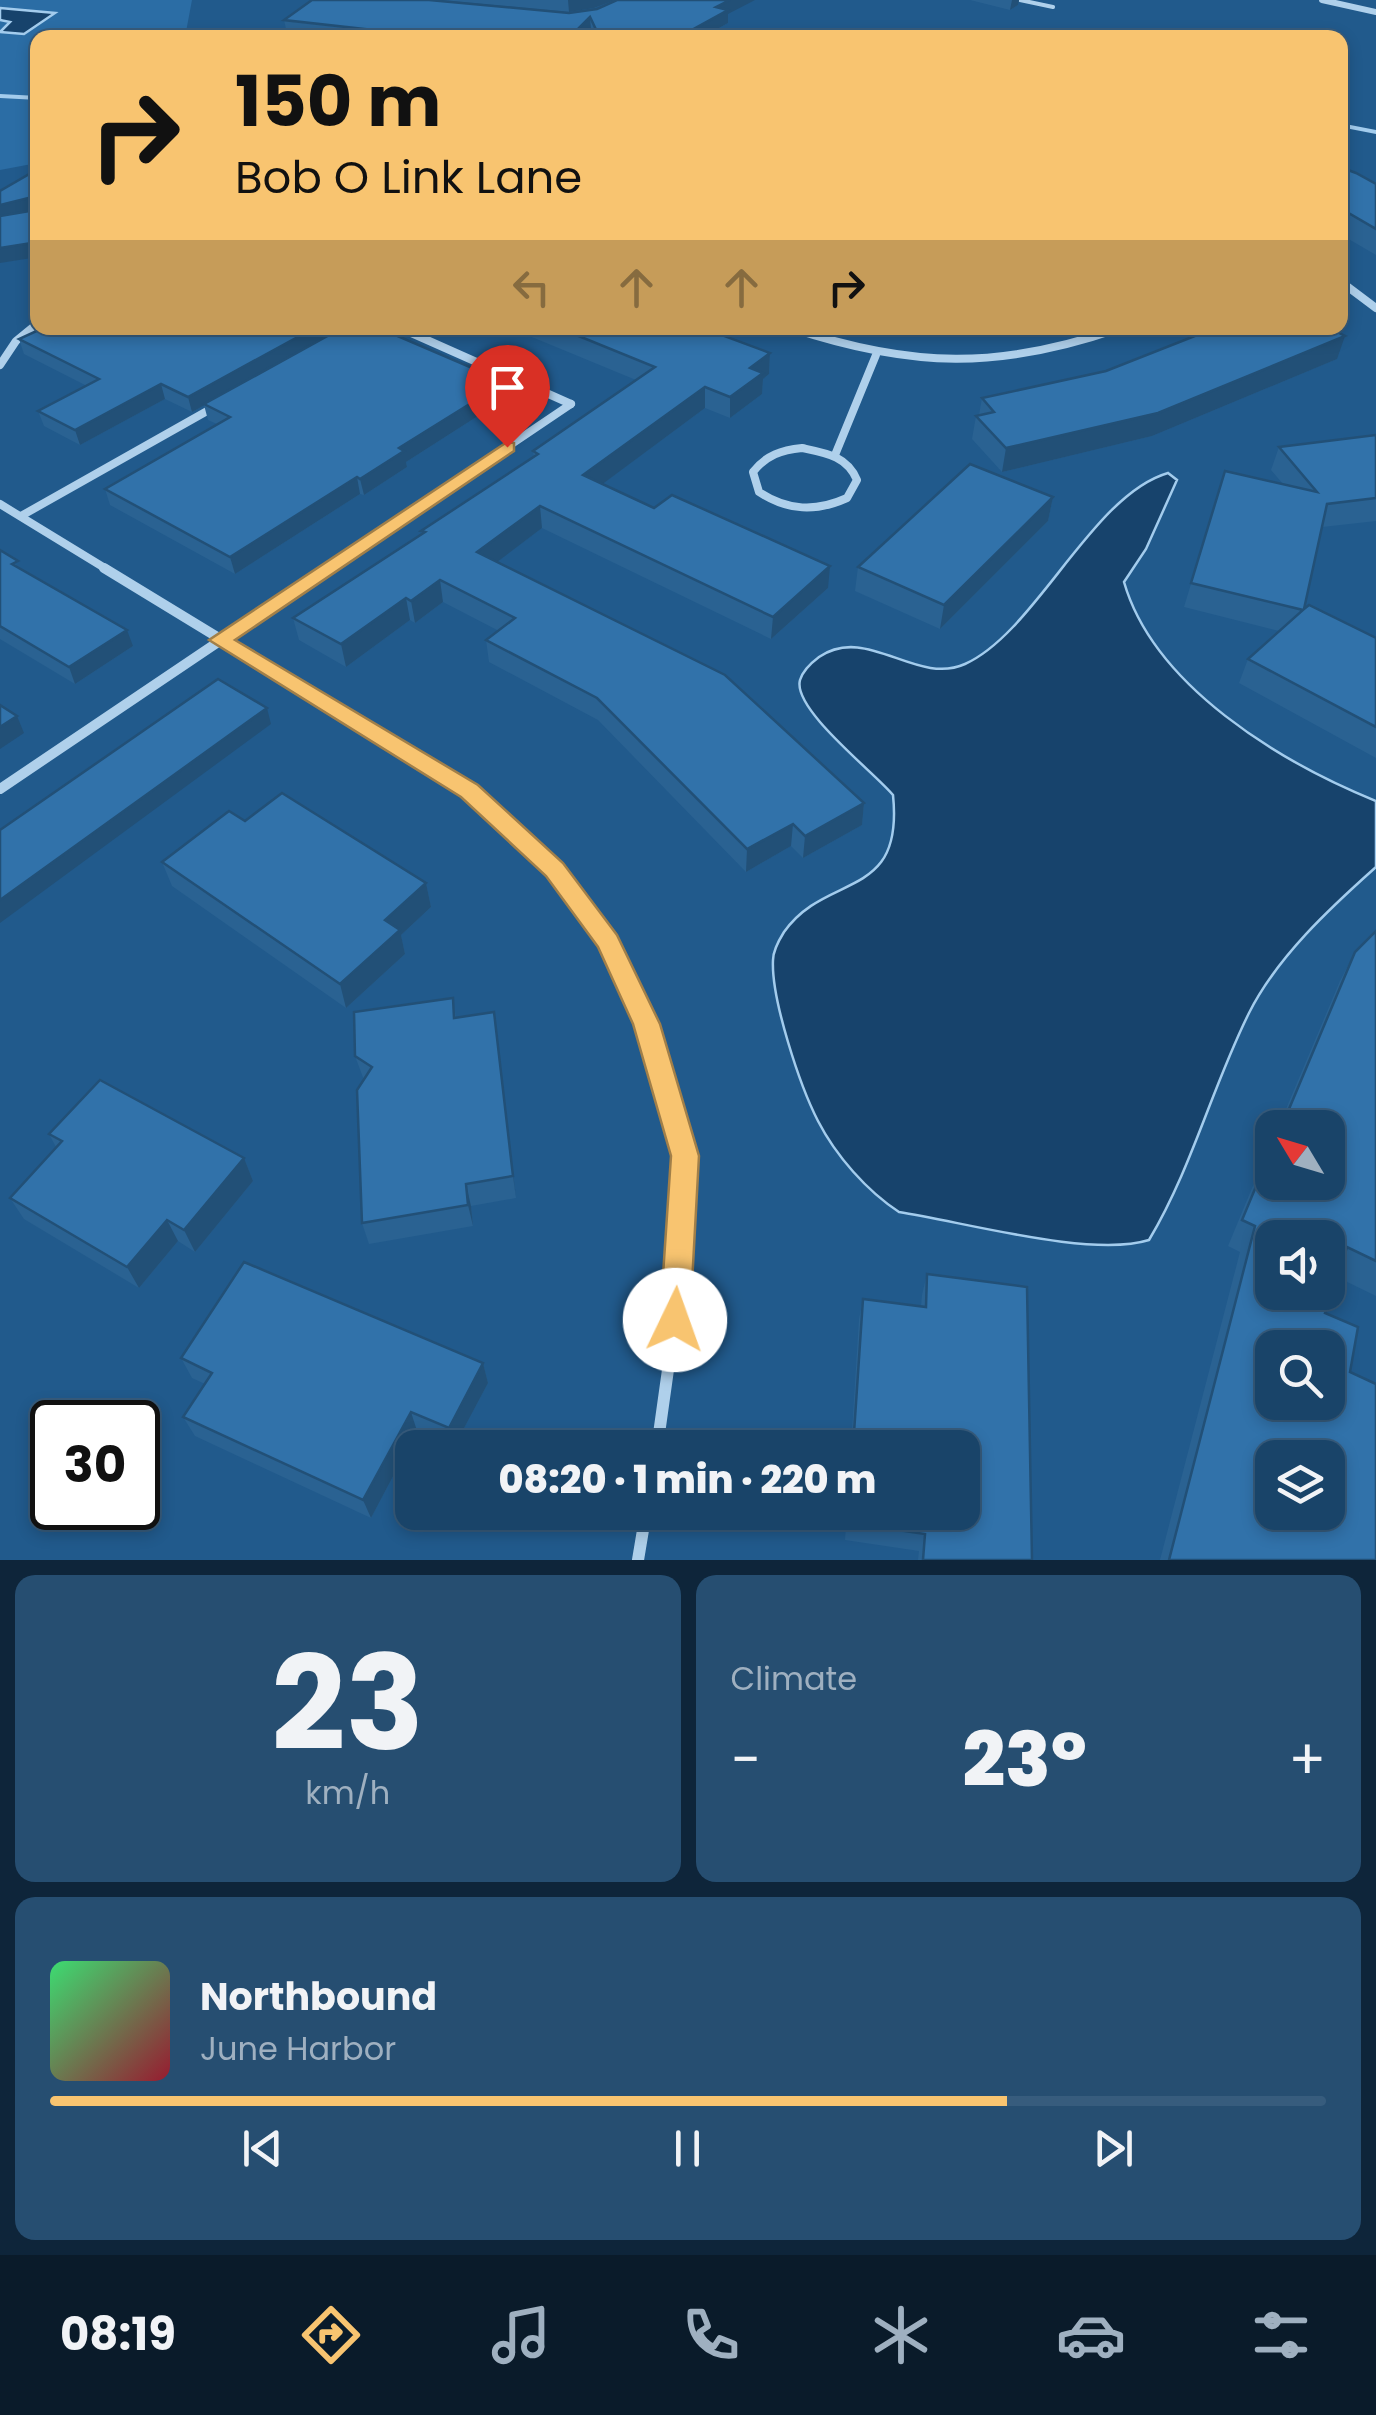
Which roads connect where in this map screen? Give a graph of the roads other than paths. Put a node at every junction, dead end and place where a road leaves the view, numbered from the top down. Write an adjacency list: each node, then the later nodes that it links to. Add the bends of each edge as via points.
1 (1020, 0): 3 (lane)
2 (1322, 0): 4 (street)
3 (1053, 8)
4 (1376, 12)
5 (1348, 287): 6 (street)
6 (1376, 308)
7 (30, 330): 12 (street)
8 (416, 335): 17 (street, via 571,404)
9 (813, 335): 11 (street)
10 (1100, 335): 11 (street, via 994,362)
11 (876, 355): 14 (street)
12 (0, 365)
13 (222, 403): 16 (street)
14 (835, 455): 14 (street, via 802,448 770,455 753,472 753,482 784,506 834,505 857,480)
15 (0, 504): 16 (street)
16 (21, 516): 17 (street)
17 (220, 640): 18 (street); 19 (street, via 470,791 554,870 608,942 646,1024 685,1156 675,1320)
18 (0, 789)
19 (660, 1430)
20 (643, 1530): 21 (street)
21 (638, 1560)

